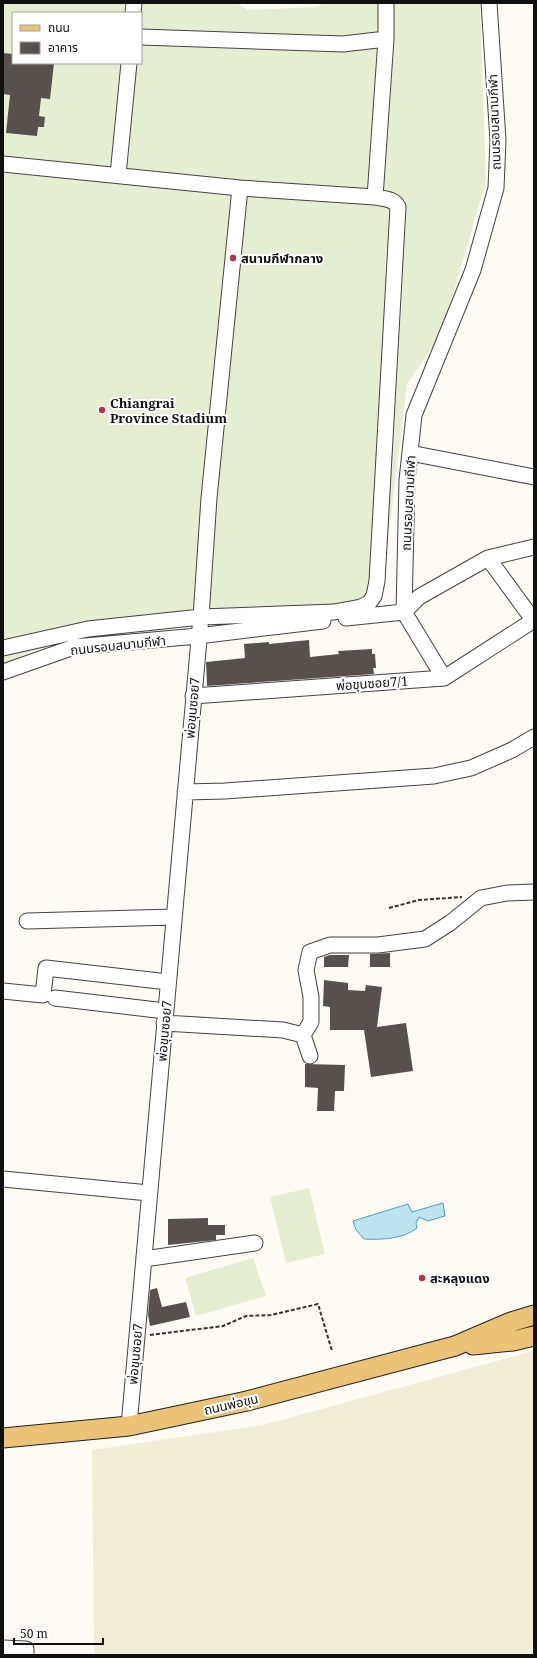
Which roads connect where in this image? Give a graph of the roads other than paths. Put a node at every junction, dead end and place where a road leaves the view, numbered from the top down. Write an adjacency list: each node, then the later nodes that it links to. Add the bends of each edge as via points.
1 (386, 3): 4 (street)
2 (489, 3): 10 (street, ถนนรอบสนามกีฬา, via 498,140 496,188 473,270 414,415)
3 (142, 37): 4 (street, via 343,44)
4 (386, 39): 9 (street)
5 (128, 64): 7 (street)
6 (3, 164): 7 (street)
7 (118, 175): 8 (street)
8 (240, 188): 9 (street); 15 (street, พ่อขุนซอย7, via 208,498)
9 (375, 197): 15 (street, via 392,200 398,207 377,585 374,596 369,603 361,607 334,612)
10 (410, 453): 11 (street); 14 (street, ถนนรอบสนามกีฬา)
11 (534, 477)
12 (534, 547): 13 (street)
13 (488, 558): 14 (street, via 419,597); 16 (street)
14 (404, 612): 17 (street, ถนนรอบสนามกีฬา); 20 (street)
15 (200, 617): 17 (street, พ่อขุนซอย7); 18 (street, via 88,629)
16 (534, 620): 20 (street, พ่อขุนซอย7/1)
17 (198, 636): 19 (street, ถนนรอบสนามกีฬา, via 74,647); 21 (street, พ่อขุนซอย7)
18 (3, 648)
19 (3, 672)
20 (444, 678): 21 (street, พ่อขุนซอย7/1)
21 (193, 696): 23 (street, พ่อขุนซอย7)
22 (534, 737): 23 (street, via 471,768 434,776 248,790)
23 (185, 792): 25 (street, พ่อขุนซอย7)
24 (534, 892): 31 (street, via 507,893 481,898 425,939 378,945 330,945 310,952 306,970 311,997 311,1022)
25 (174, 917): 26 (street); 27 (street, พ่อขุนซอย7)
26 (27, 921)
27 (168, 982): 28 (street, via 46,968 43,995); 30 (street, พ่อขุนซอย7)
28 (3, 991)
29 (54, 998): 30 (street)
30 (165, 1017): 31 (street, via 283,1030); 34 (street, พ่อขุนซอย7)
31 (303, 1035): 32 (street)
32 (310, 1056)
33 (3, 1179): 34 (street)
34 (150, 1193): 36 (street, พ่อขุนซอย7)
35 (255, 1243): 36 (street)
36 (144, 1259): 40 (street, พ่อขุนซอย7)
37 (534, 1315): 39 (main road, ถนนพ่อขุน, via 510,1322)
38 (534, 1336): 39 (main road, ถนนพ่อขุน, via 513,1341)
39 (455, 1346): 40 (main road, ถนนพ่อขุน, via 247,1401)
40 (129, 1426): 41 (main road, ถนนพ่อขุน)
41 (3, 1438)
42 (3, 1648): 43 (street, via 26,1649)
43 (26, 1655)

